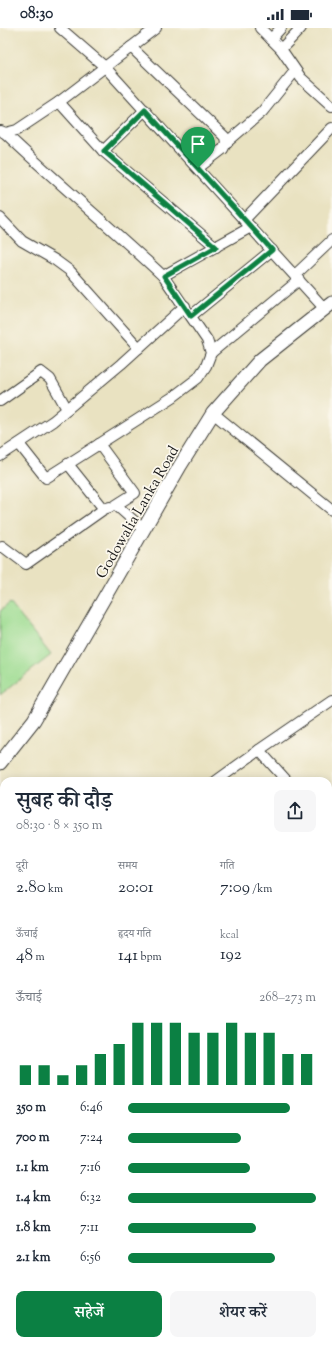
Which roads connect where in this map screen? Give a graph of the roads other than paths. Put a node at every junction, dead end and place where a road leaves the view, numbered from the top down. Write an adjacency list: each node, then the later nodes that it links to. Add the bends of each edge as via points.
1 (60, 28): 9 (street)
2 (156, 28): 7 (street)
3 (260, 28): 6 (street)
4 (281, 28): 6 (street)
5 (301, 28): 8 (street)
6 (271, 39): 8 (street)
7 (131, 47): 9 (street); 16 (street, via 217,129)
8 (281, 49): 10 (street)
9 (105, 67): 11 (street); 13 (street)
10 (295, 71): 12 (street); 16 (street, via 262,112)
11 (59, 102): 15 (street, via 18,130); 17 (street)
12 (332, 106)
13 (145, 110): 17 (street); 18 (street)
14 (332, 128): 20 (street)
15 (2, 132): 24 (street)
16 (226, 143): 18 (street, via 223,149)
17 (104, 151): 22 (street)
18 (198, 168): 20 (street)
19 (0, 218): 29 (street, via 22,241 70,271)
20 (248, 224): 22 (street); 23 (street)
21 (332, 240): 25 (street)
22 (216, 247): 24 (street)
23 (272, 250): 25 (street); 28 (street)
24 (164, 276): 27 (street)
25 (297, 277): 26 (street); 30 (street)
26 (328, 305): 33 (street, Godowalia Lanka Road, via 260,360)
27 (185, 306): 28 (street); 29 (street)
28 (191, 316): 30 (street, via 207,340)
29 (139, 348): 32 (street)
30 (210, 353): 35 (street, via 206,366 198,378 173,397)
31 (0, 401): 32 (street, via 41,372 50,379)
32 (67, 409): 34 (street)
33 (213, 413): 40 (street); 41 (street, Godowalia Lanka Road)
34 (19, 444): 36 (street); 37 (street, via 46,478)
35 (98, 444): 37 (street); 38 (street, via 135,493)
36 (0, 456)
37 (68, 464): 39 (street)
38 (116, 505): 39 (street); 41 (street)
39 (104, 509): 42 (street, via 26,564)
40 (332, 510)
41 (144, 530): 45 (street, Godowalia Lanka Road, via 34,720)
42 (0, 547)
43 (332, 700): 44 (street)
44 (259, 750): 46 (street); 47 (street)
45 (0, 762)
46 (222, 777)
47 (283, 777)

